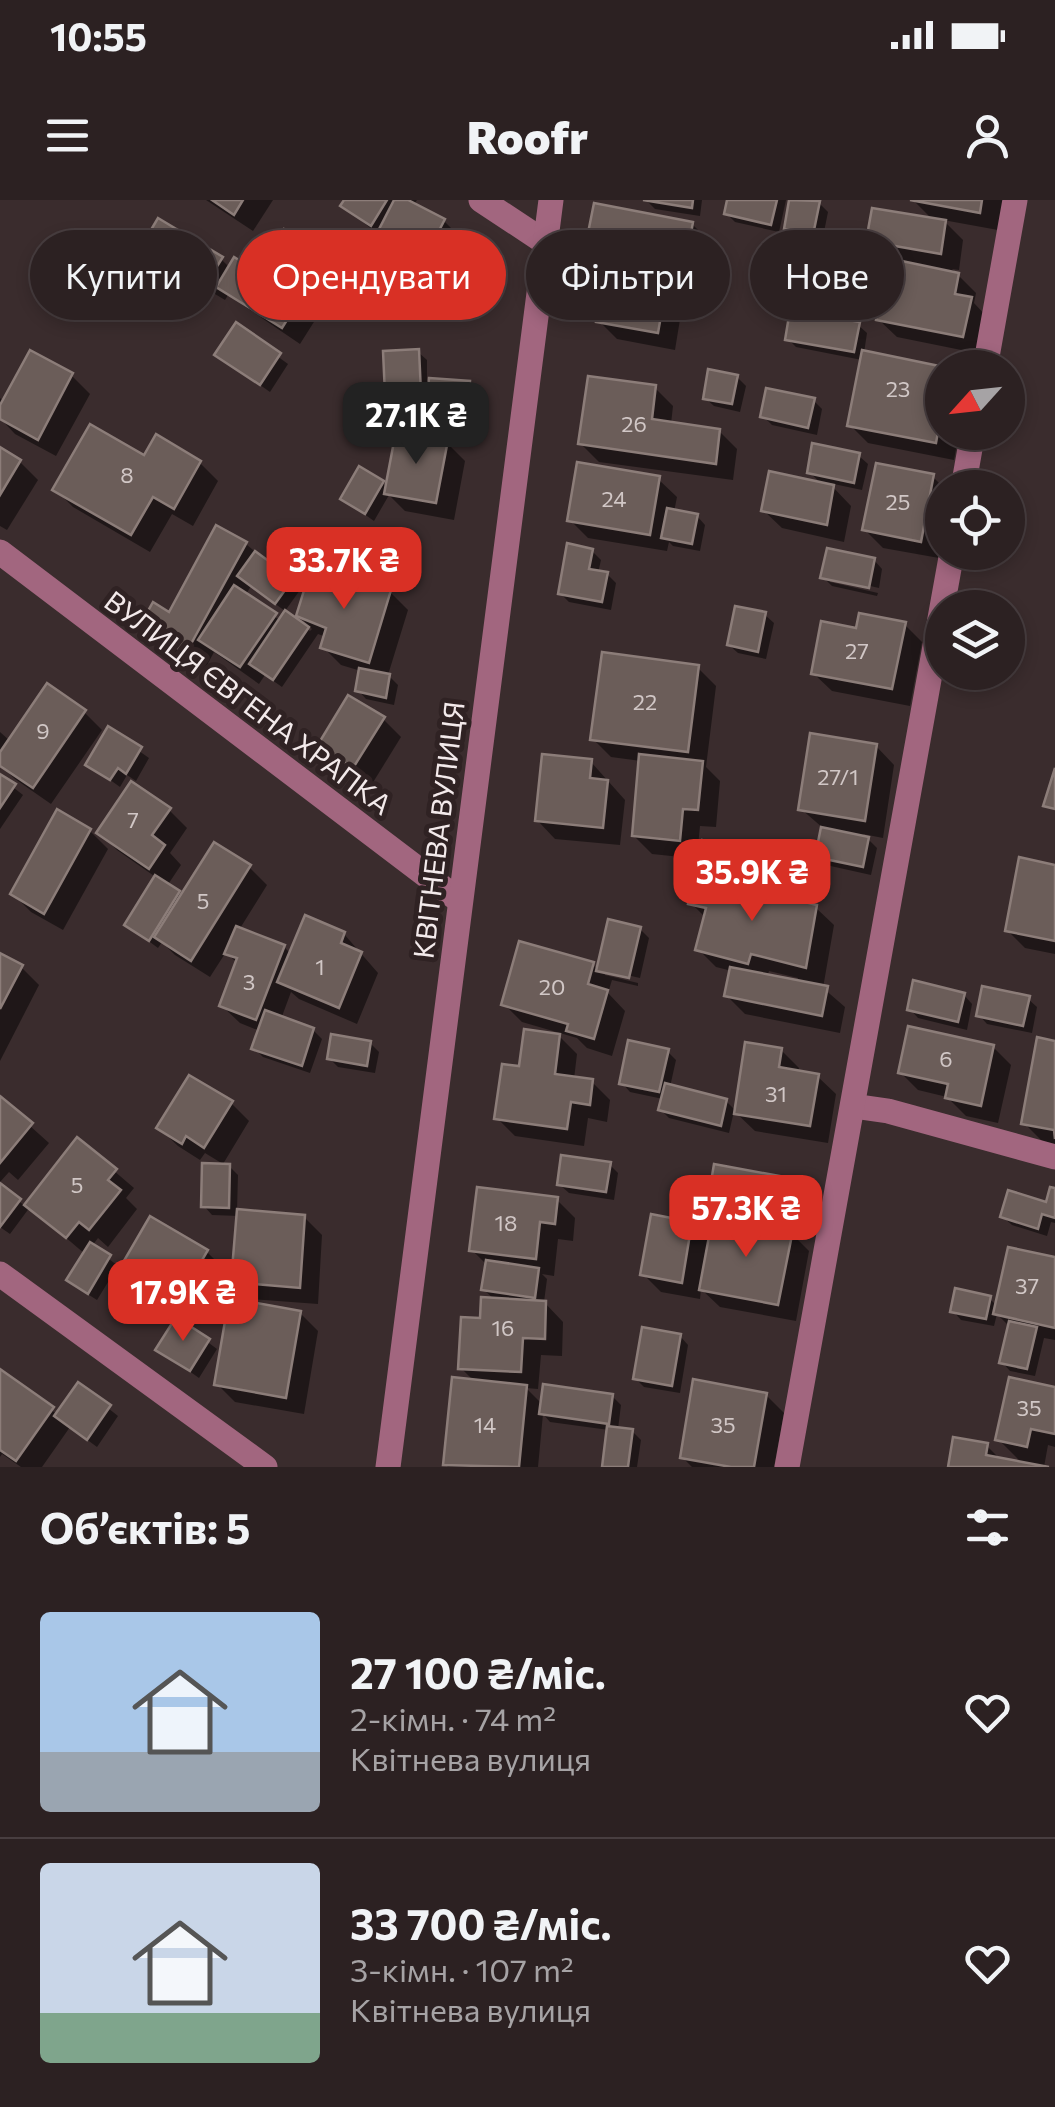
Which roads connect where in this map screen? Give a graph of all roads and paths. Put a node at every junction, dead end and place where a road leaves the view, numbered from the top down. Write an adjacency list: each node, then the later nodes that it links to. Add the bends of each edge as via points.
1 (480, 200): 4 (street)
2 (551, 200): 5 (street, КВІТНЕВА ВУЛИЦЯ)
3 (1015, 200): 7 (street)
4 (526, 230)
5 (548, 230)
6 (536, 320): 10 (street, КВІТНЕВА ВУЛИЦЯ)
7 (988, 350)
8 (0, 552): 10 (street, ВУЛИЦЯ ЄВГЕНА ХРАПКА)
9 (949, 570): 11 (street)
10 (460, 901): 15 (street, КВІТНЕВА ВУЛИЦЯ)
11 (853, 1106): 12 (street); 16 (street)
12 (1055, 1157)
13 (0, 1274): 14 (street)
14 (265, 1467)
15 (388, 1467)
16 (787, 1467)

